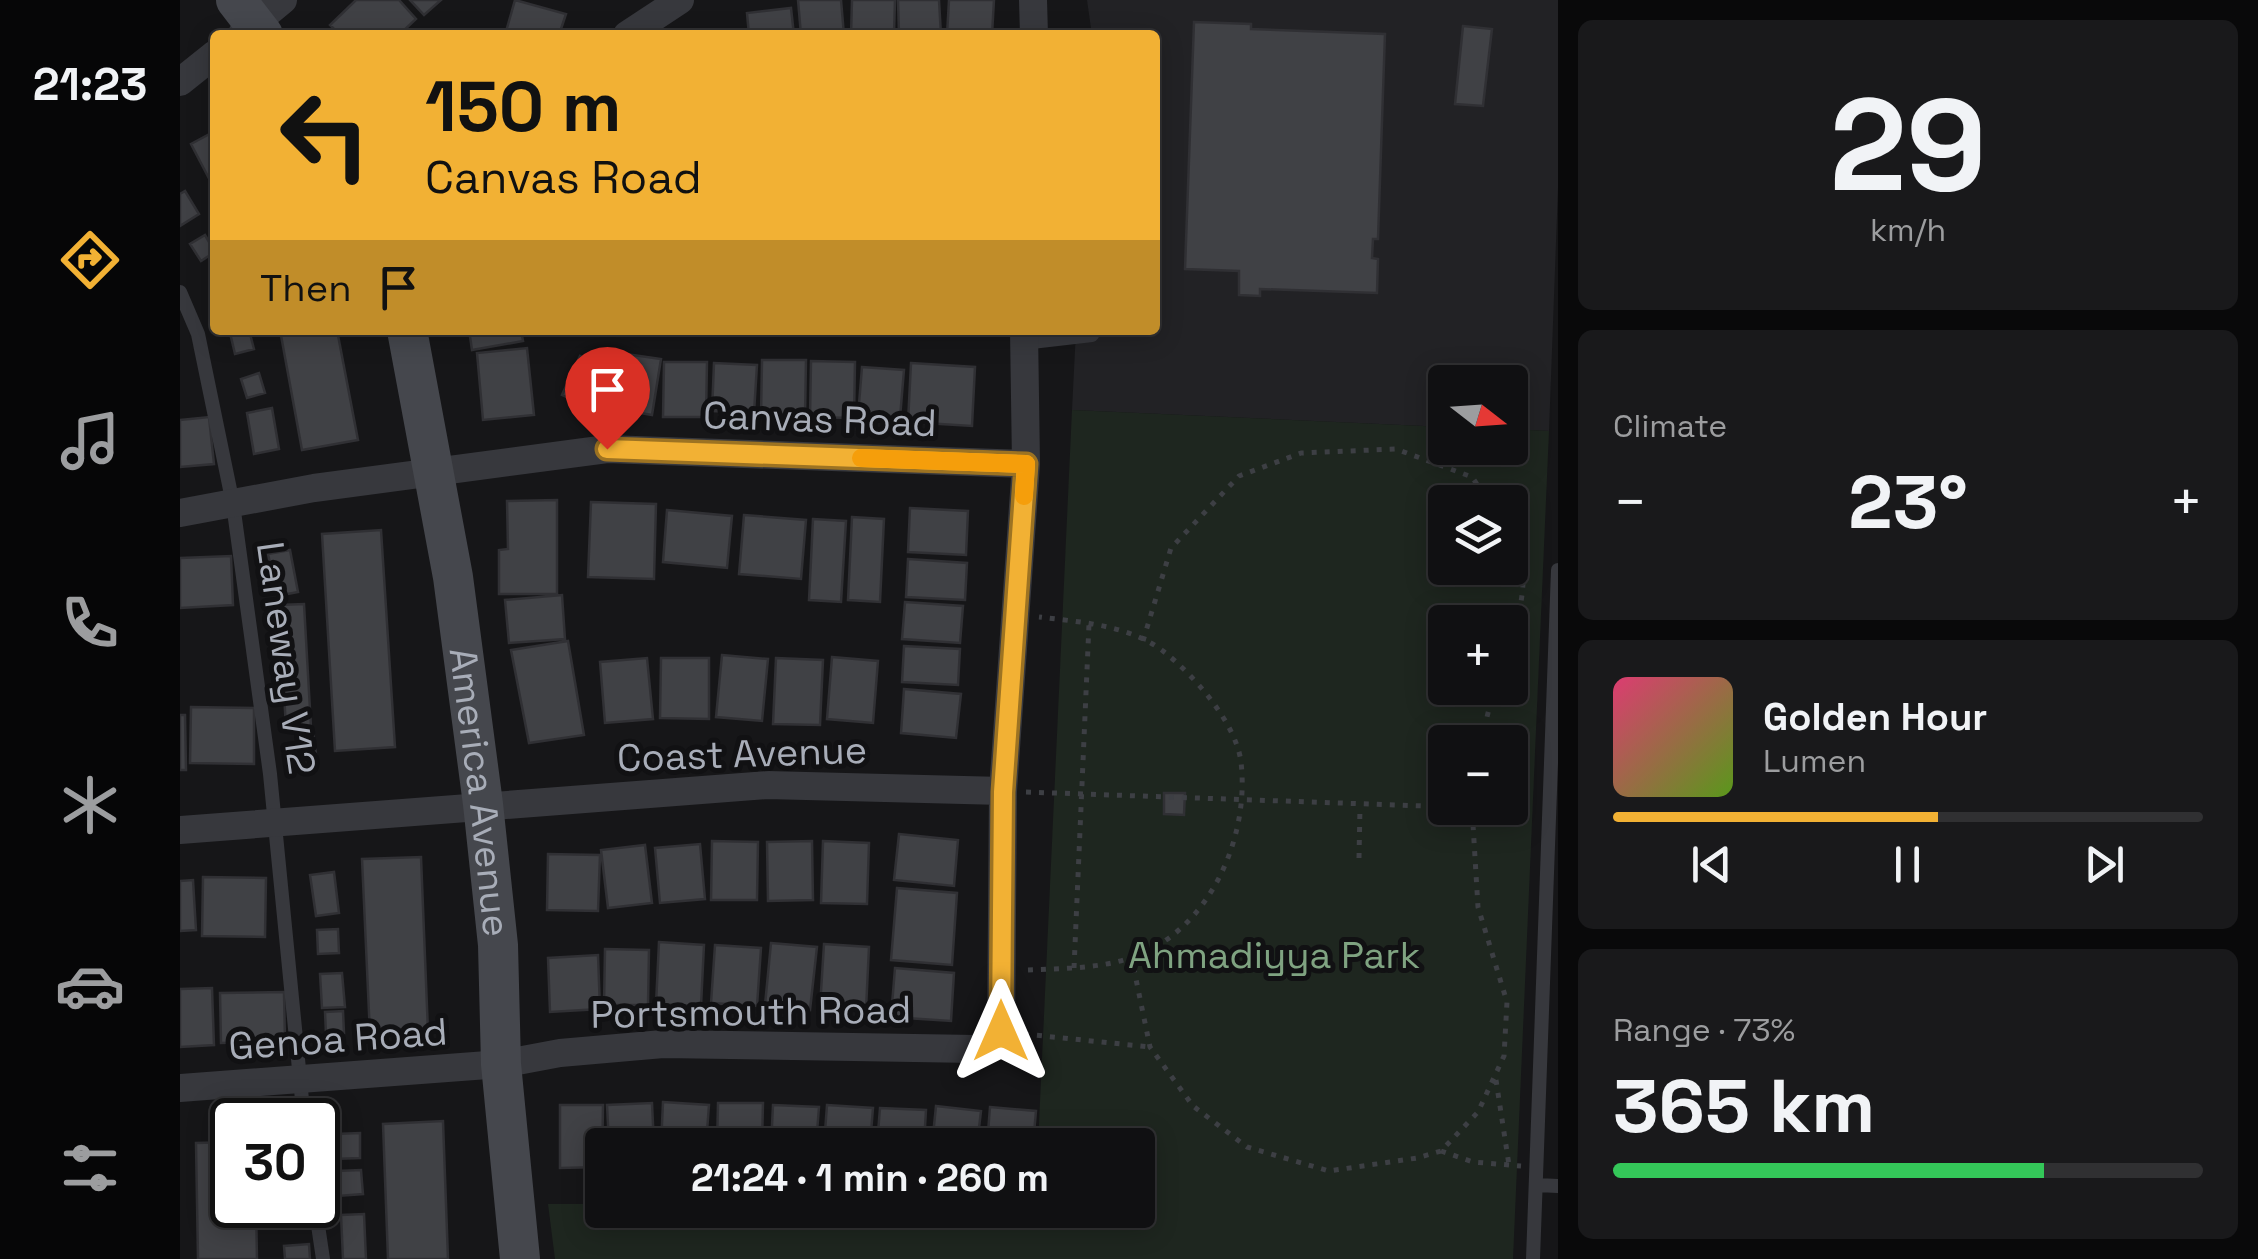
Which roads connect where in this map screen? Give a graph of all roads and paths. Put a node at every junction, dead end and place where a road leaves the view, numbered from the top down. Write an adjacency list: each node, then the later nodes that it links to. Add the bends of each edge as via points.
1 (680, 0): 3 (street)
2 (1033, 0): 4 (street)
3 (635, 30)
4 (1034, 30)
5 (210, 58): 6 (street)
6 (180, 82)
7 (180, 292): 14 (lane, Laneway V12, via 198,334)
8 (409, 335): 12 (street, America Avenue)
9 (1092, 335): 10 (lane)
10 (1024, 337): 11 (street)
11 (1026, 464): 12 (street, Canvas Road, via 607,449); 17 (street)
12 (434, 475): 14 (street, Canvas Road); 23 (street, America Avenue)
13 (1477, 485): 19 (path, via 1472,477 1396,449 1301,452 1238,476 1172,548)
14 (232, 504): 15 (street, Canvas Road); 26 (lane, Laneway V12)
15 (180, 513)
16 (1558, 570): 28 (lane)
17 (1016, 614): 18 (path); 20 (street)
18 (1090, 624): 19 (path); 21 (path)
19 (1143, 641): 22 (path, via 1161,649 1212,697 1241,760)
20 (1003, 792): 21 (path); 23 (street, Coast Avenue, via 767,785); 33 (street)
21 (1082, 795): 22 (path); 32 (path)
22 (1240, 802): 24 (path); 31 (path, via 1239,830 1208,900 1156,947)
23 (484, 804): 26 (street, Coast Avenue); 36 (street, America Avenue)
24 (1360, 806): 25 (path); 30 (path)
25 (1428, 808)
26 (275, 822): 29 (street, Coast Avenue); 38 (lane, Laneway V12)
27 (1473, 825): 37 (path, via 1478,907 1507,1002 1504,1056)
28 (1554, 826): 43 (lane)
29 (180, 830)
30 (1359, 858)
31 (1132, 956): 32 (path); 35 (path)
32 (1074, 968): 33 (path)
33 (1001, 971): 34 (street)
34 (1001, 1034): 35 (path); 36 (street, Portsmouth Road, via 974,1049 663,1044)
35 (1150, 1047): 41 (path, via 1193,1106 1247,1147 1330,1170)
36 (501, 1064): 38 (street, Genoa Road); 48 (street, America Avenue)
37 (1495, 1076): 41 (path, via 1478,1112); 42 (path)
38 (298, 1078): 39 (street, Genoa Road); 40 (lane, Laneway V12)
39 (180, 1088)
40 (301, 1098)
41 (1441, 1150): 42 (path)
42 (1510, 1166): 43 (path)
43 (1537, 1167): 44 (lane)
44 (1536, 1185): 45 (lane); 49 (lane)
45 (1558, 1186)
46 (318, 1228): 47 (lane)
47 (322, 1259)
48 (520, 1259)
49 (1533, 1259)

